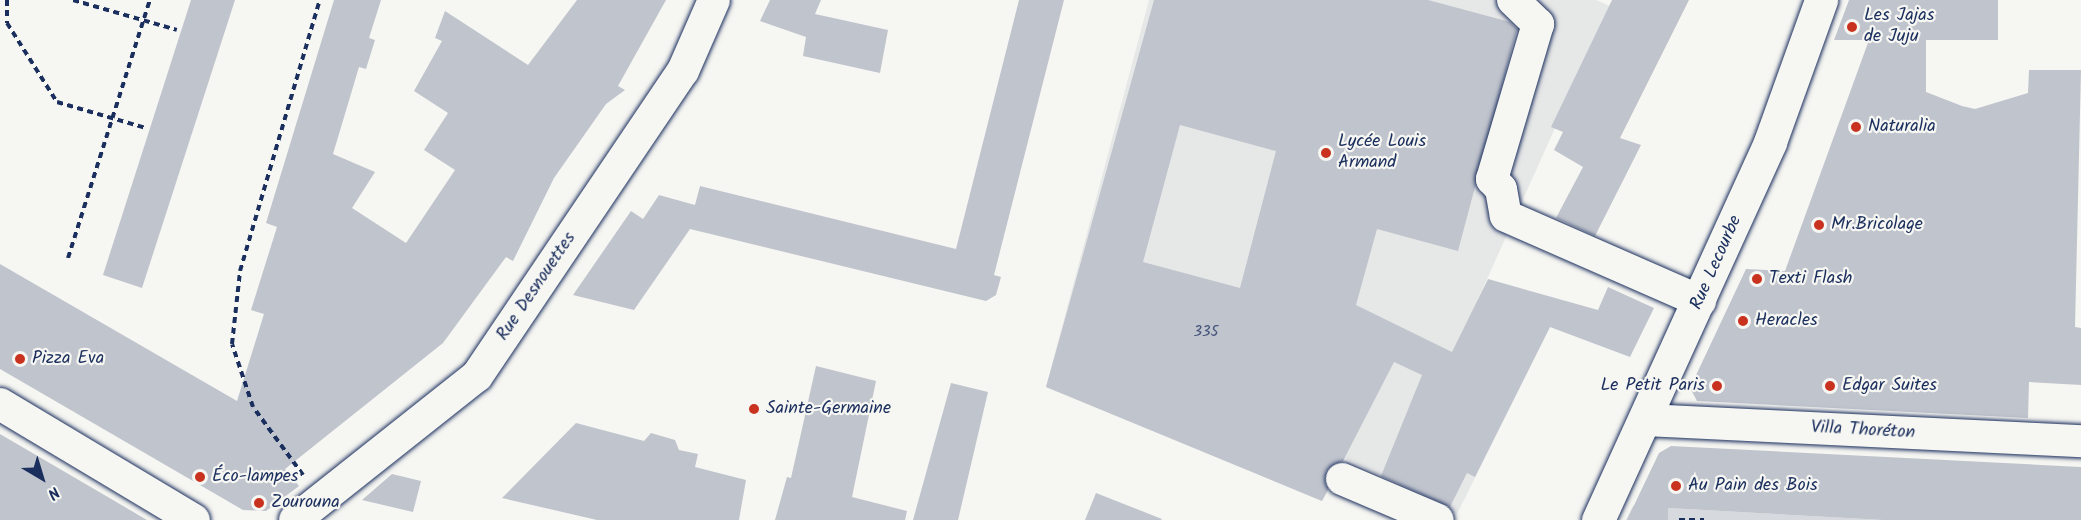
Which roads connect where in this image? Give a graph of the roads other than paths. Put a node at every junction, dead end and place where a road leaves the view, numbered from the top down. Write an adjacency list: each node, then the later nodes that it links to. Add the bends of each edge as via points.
1 (714, 0): 10 (street, Rue Desnouettes, via 683,70 477,376)
2 (1513, 0): 4 (street, via 1538,24 1492,179 1501,189 1506,216)
3 (1821, 0): 4 (main road, Rue Lecourbe, via 1770,142)
4 (1700, 301): 6 (main road, Rue Lecourbe)
5 (0, 404): 9 (street)
6 (1646, 420): 7 (street, Villa Thoréton); 12 (main road, Rue Lecourbe)
7 (2081, 441)
8 (1342, 479): 11 (street)
9 (194, 520)
10 (295, 520)
11 (1438, 520)
12 (1598, 520)

